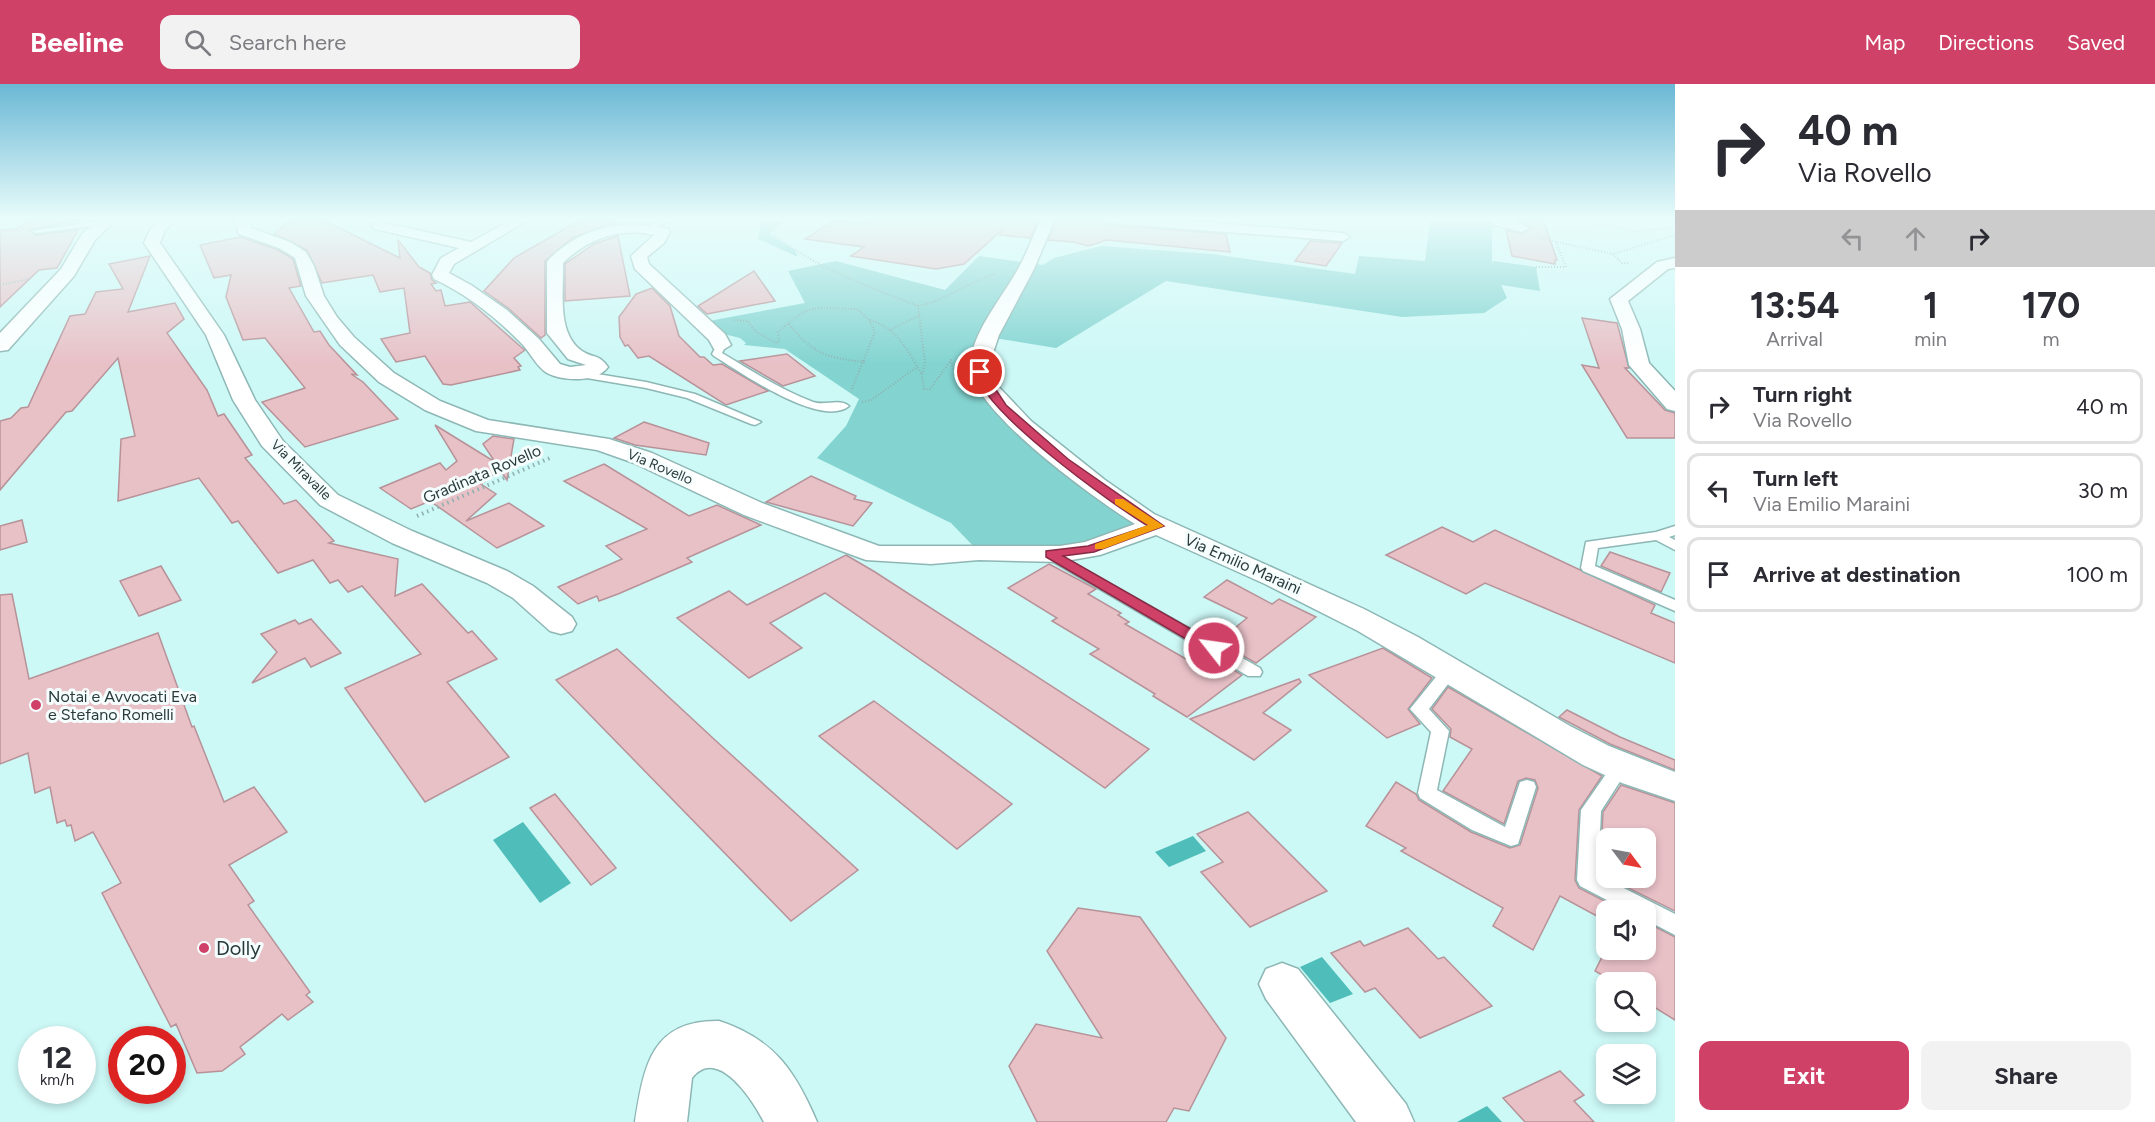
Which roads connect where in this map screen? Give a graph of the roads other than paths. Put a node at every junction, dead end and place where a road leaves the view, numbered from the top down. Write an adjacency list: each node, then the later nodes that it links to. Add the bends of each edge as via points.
1 (71, 267): 10 (street)
2 (170, 267): 21 (street, Via Miravalle, via 215,335 243,400 274,446 329,500 497,577 523,592)
3 (306, 267): 19 (street, Via Rovello, via 314,294 358,357 388,380 484,426 588,442 643,458 753,509 876,554)
4 (444, 267): 11 (street, via 440,275 482,299 553,368)
5 (555, 267): 11 (street, via 556,333 575,355 594,361 598,367)
6 (642, 267): 9 (street)
7 (1026, 267): 15 (street, Via Emilio Maraini, via 988,336 980,372 990,392 1065,461 1131,511)
8 (1660, 267): 12 (street, via 1619,299 1628,318 1639,365)
9 (719, 341): 13 (lane, via 717,354 776,390 815,407)
10 (0, 345)
11 (573, 373): 14 (lane, via 691,396)
12 (1675, 404)
13 (844, 406)
14 (755, 422)
15 (1158, 526): 19 (street, Via Rovello, via 1090,549); 22 (street, Via Emilio Maraini, via 1372,625)
16 (1675, 530): 17 (lane)
17 (1658, 536): 18 (lane); 20 (lane, via 1591,545 1588,568)
18 (1675, 546)
19 (1050, 554): 23 (lane)
20 (1675, 606)
21 (561, 624)
22 (1450, 670): 24 (street, Via Emilio Maraini, via 1579,745); 25 (lane, via 1419,709 1440,731 1427,792 1479,824 1511,838)
23 (1254, 672)
24 (1656, 782): 26 (lane, via 1591,810 1587,880)
25 (1527, 787)
26 (1675, 925)
27 (1282, 984): 30 (street)
28 (662, 1122): 29 (street, via 670,1071 679,1055 717,1043 747,1058 783,1105)
29 (791, 1122)
30 (1388, 1122)

